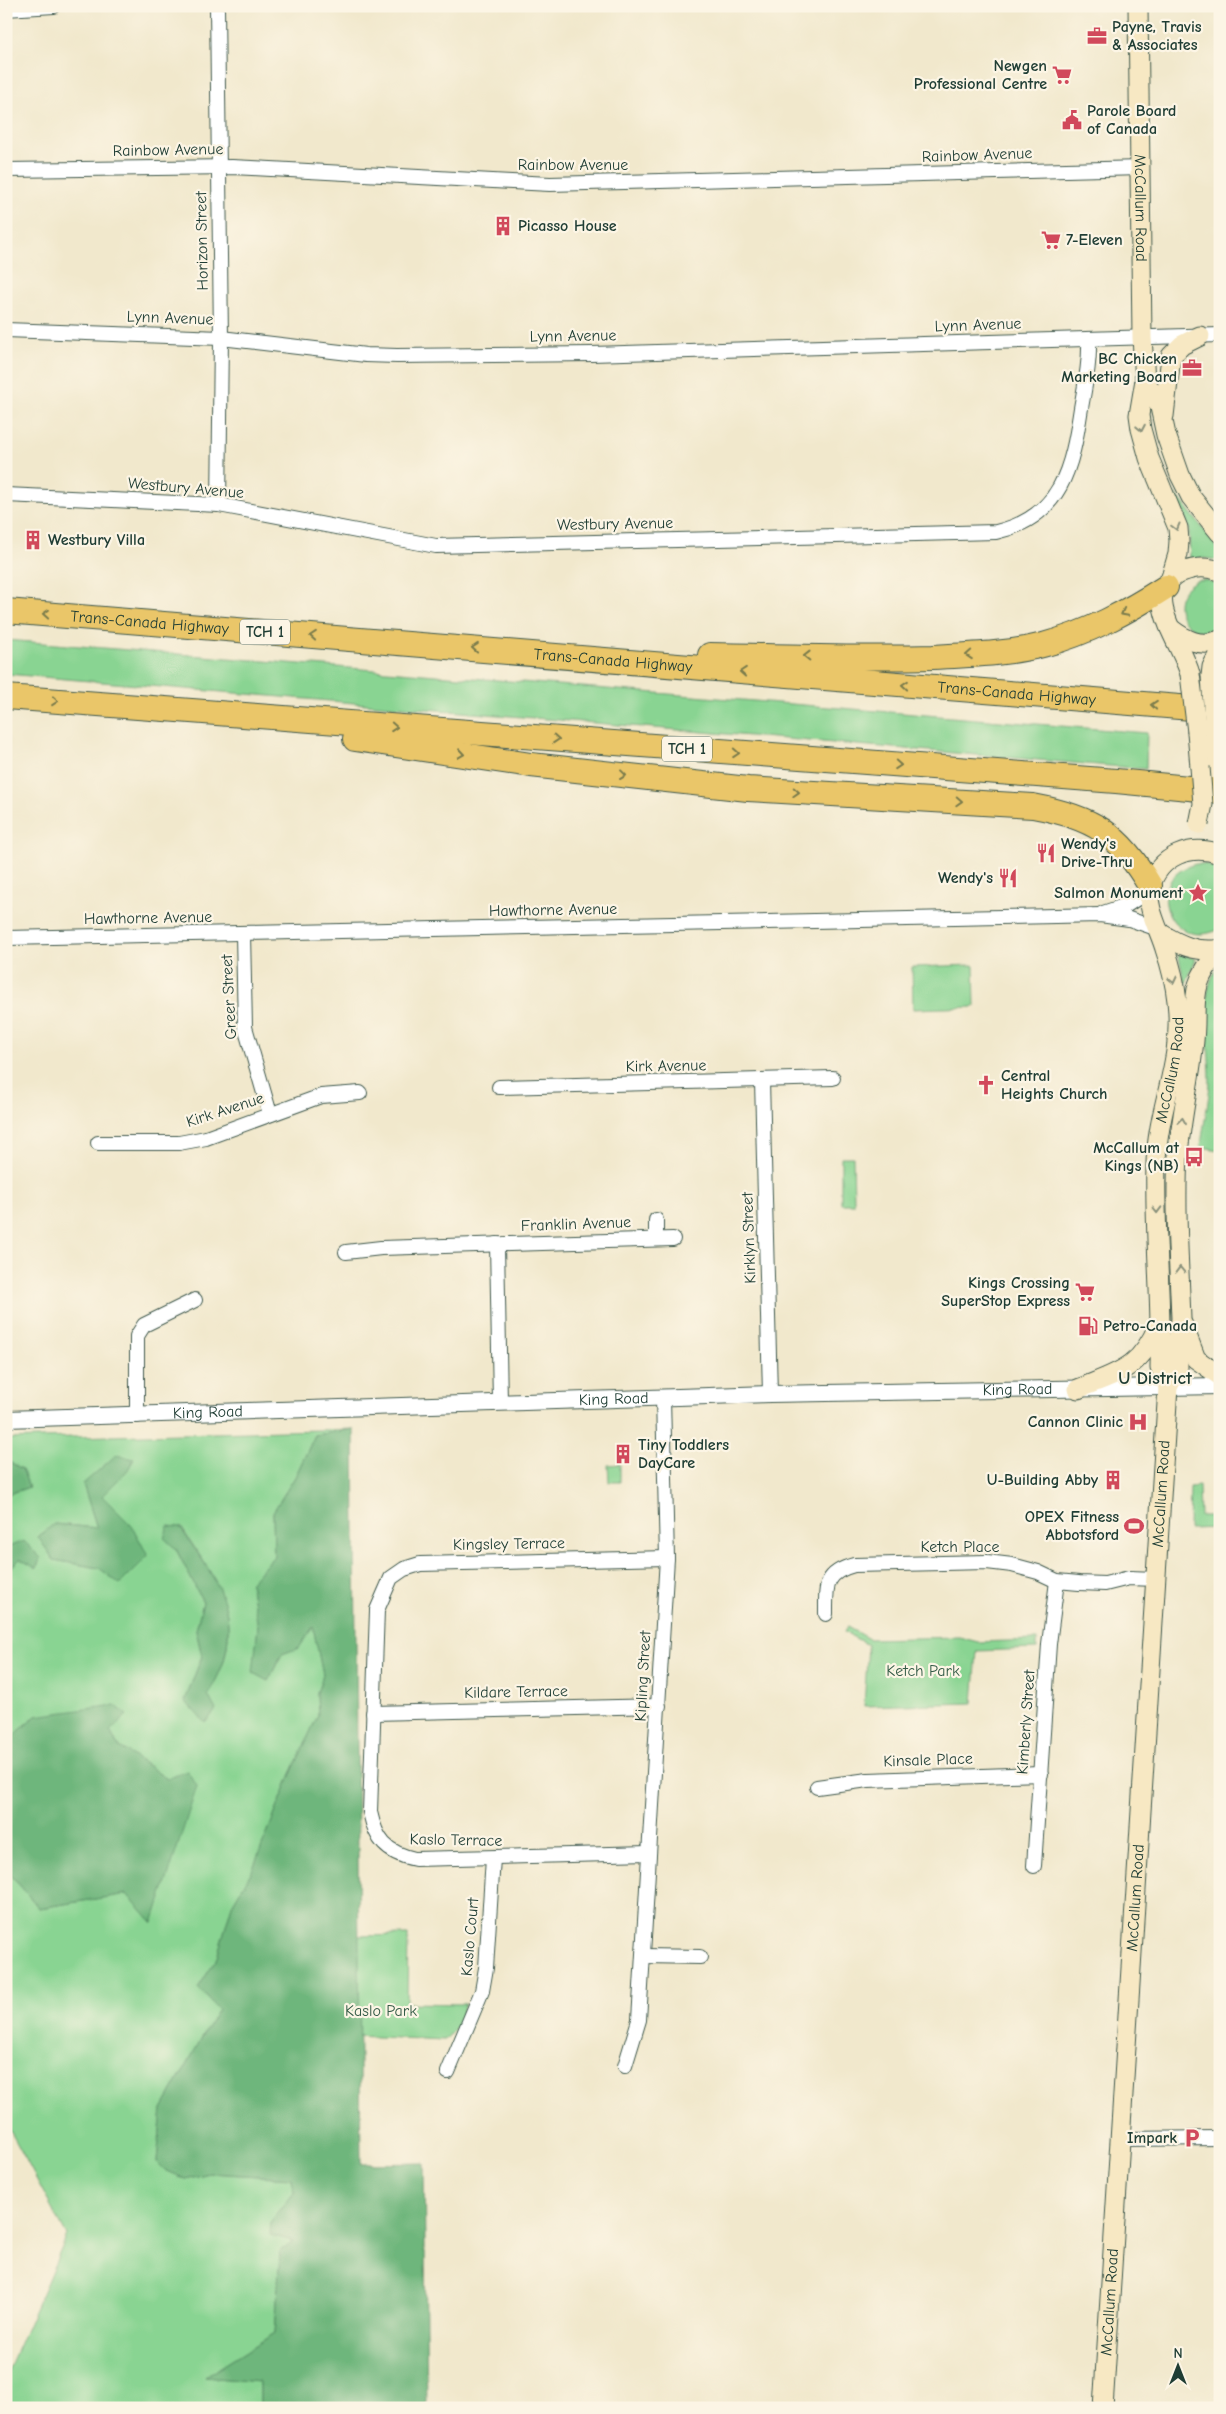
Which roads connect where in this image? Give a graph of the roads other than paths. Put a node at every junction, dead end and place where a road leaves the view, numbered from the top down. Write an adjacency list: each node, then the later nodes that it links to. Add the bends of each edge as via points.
1 (54, 6): 4 (street)
2 (217, 6): 5 (street, Horizon Street)
3 (1138, 6): 6 (main road, McCallum Road)
4 (6, 9)
5 (218, 167): 6 (street, Rainbow Avenue, via 550,184); 7 (street, Rainbow Avenue); 11 (street, Horizon Street)
6 (1140, 168): 12 (main road, McCallum Road)
7 (6, 170)
8 (6, 330): 11 (street, Lynn Avenue)
9 (1220, 335): 10 (street, Lynn Avenue)
10 (1200, 336): 12 (street, Lynn Avenue); 15 (main road, via 1182,345 1171,356)
11 (221, 338): 13 (street, Lynn Avenue, via 397,356 583,354); 17 (street, Horizon Street)
12 (1142, 338): 13 (street, Lynn Avenue); 14 (main road, McCallum Road)
13 (1089, 339): 17 (street, Westbury Avenue, via 1075,451 1063,482 1049,504 1031,520 1016,528 996,532 436,546)
14 (1144, 380): 15 (main road, McCallum Road, via 1160,406); 20 (main road, McCallum Road, one-way to 20, via 1139,415 1141,429 1180,541)
15 (1164, 422): 18 (main road, McCallum Road, via 1170,449 1191,497)
16 (6, 495): 17 (street, Westbury Avenue)
17 (219, 505)
18 (1220, 533)
19 (1220, 571): 20 (main road, via 1201,567 1178,574)
20 (1168, 584): 22 (main road, McCallum Road, via 1162,604); 25 (highway, one-way to 25, via 1128,611 1085,632 1041,646 998,653 881,658)
21 (6, 611): 25 (highway, Trans-Canada Highway / TCH 1, one-way to 21)
22 (1169, 627): 23 (main road, via 1188,640 1201,644); 29 (main road, bridge, via 1183,653)
23 (1220, 640)
24 (1220, 651): 29 (main road, bridge, via 1212,667)
25 (523, 652): 28 (highway, Trans-Canada Highway / TCH 1, one-way to 25)
26 (6, 697): 27 (highway, TCH 1, one-way to 27)
27 (153, 710): 30 (highway, TCH 1, one-way to 30, via 1116,781); 33 (highway, one-way to 33, via 531,765 748,789 1034,806 1072,815 1108,833 1135,860)
28 (1220, 711)
29 (1206, 733): 30 (main road)
30 (1214, 777): 32 (main road, bridge, via 1199,824 1190,840)
31 (1220, 854): 32 (main road, via 1194,849)
32 (1175, 855): 33 (main road, via 1165,864)
33 (1150, 888): 34 (street, Hawthorne Avenue, via 1127,905); 35 (main road, McCallum Road)
34 (1100, 914): 35 (street, Hawthorne Avenue, via 1129,919); 36 (street, Hawthorne Avenue)
35 (1159, 931): 38 (main road, via 1197,950); 52 (main road, McCallum Road, one-way to 52, via 1175,986 1178,1030 1174,1074 1162,1115 1156,1161)
36 (243, 934): 37 (street, Hawthorne Avenue); 43 (street, Greer Street, via 245,1027)
37 (6, 938)
38 (1220, 949): 51 (main road, McCallum Road, one-way to 38, via 1177,1188 1182,1119 1194,1046 1195,994 1201,973)
39 (833, 1078): 40 (street, Kirk Avenue)
40 (762, 1081): 41 (street, Kirk Avenue); 57 (street, Kirklyn Street)
41 (499, 1087)
42 (360, 1093): 43 (street, Kirk Avenue, via 321,1096)
43 (270, 1114): 44 (street, Kirk Avenue, via 206,1138 179,1143)
44 (98, 1143)
45 (656, 1220): 46 (street)
46 (656, 1239): 47 (street, Franklin Avenue); 48 (street, Franklin Avenue)
47 (673, 1239)
48 (497, 1244): 49 (street, Franklin Avenue); 59 (street)
49 (346, 1252)
50 (195, 1300): 60 (street, via 144,1325 137,1336)
51 (1181, 1319): 53 (main road, via 1196,1360); 55 (main road, McCallum Road, via 1178,1368)
52 (1159, 1322): 55 (main road, McCallum Road, via 1160,1367); 56 (main road, via 1150,1345 1138,1360)
53 (1220, 1376)
54 (1220, 1386): 55 (street, King Road)
55 (1168, 1387): 56 (street, King Road); 63 (main road, McCallum Road)
56 (1078, 1389): 57 (street, King Road)
57 (770, 1394): 58 (street, King Road)
58 (663, 1398): 59 (street, King Road); 62 (street, Kipling Street)
59 (500, 1402): 60 (street, King Road)
60 (137, 1416): 61 (street, King Road)
61 (6, 1419)
62 (667, 1558): 65 (street, Kingsley Terrace, via 420,1564 391,1578); 67 (street, Kipling Street)
63 (1156, 1579): 64 (street, Ketch Place, via 1129,1578 1105,1584); 79 (main road, McCallum Road)
64 (1057, 1581): 66 (street, Ketch Place, via 1038,1572 987,1562 854,1566 841,1569 830,1577 826,1586); 69 (street, Kimberly Street, via 1049,1644)
65 (377, 1610): 68 (street, Kaslo Terrace)
66 (826, 1614)
67 (659, 1706): 68 (street, Kildare Terrace); 71 (street, Kipling Street)
68 (373, 1713): 72 (street, Kaslo Terrace, via 370,1812 374,1831 386,1847 398,1856 415,1859)
69 (1041, 1774): 70 (street, Kinsale Place, via 868,1780); 73 (street, Kimberly Street)
70 (817, 1787)
71 (649, 1853): 72 (street, Kaslo Terrace); 74 (street, Kipling Street)
72 (493, 1858): 77 (street, Kaslo Court, via 482,1990)
73 (1034, 1866)
74 (644, 1956): 75 (street); 76 (street, Kipling Street, via 640,2020)
75 (700, 1957)
76 (625, 2066)
77 (448, 2072)
78 (1220, 2138): 79 (street)
79 (1121, 2139): 80 (main road, McCallum Road)
80 (1103, 2408)

